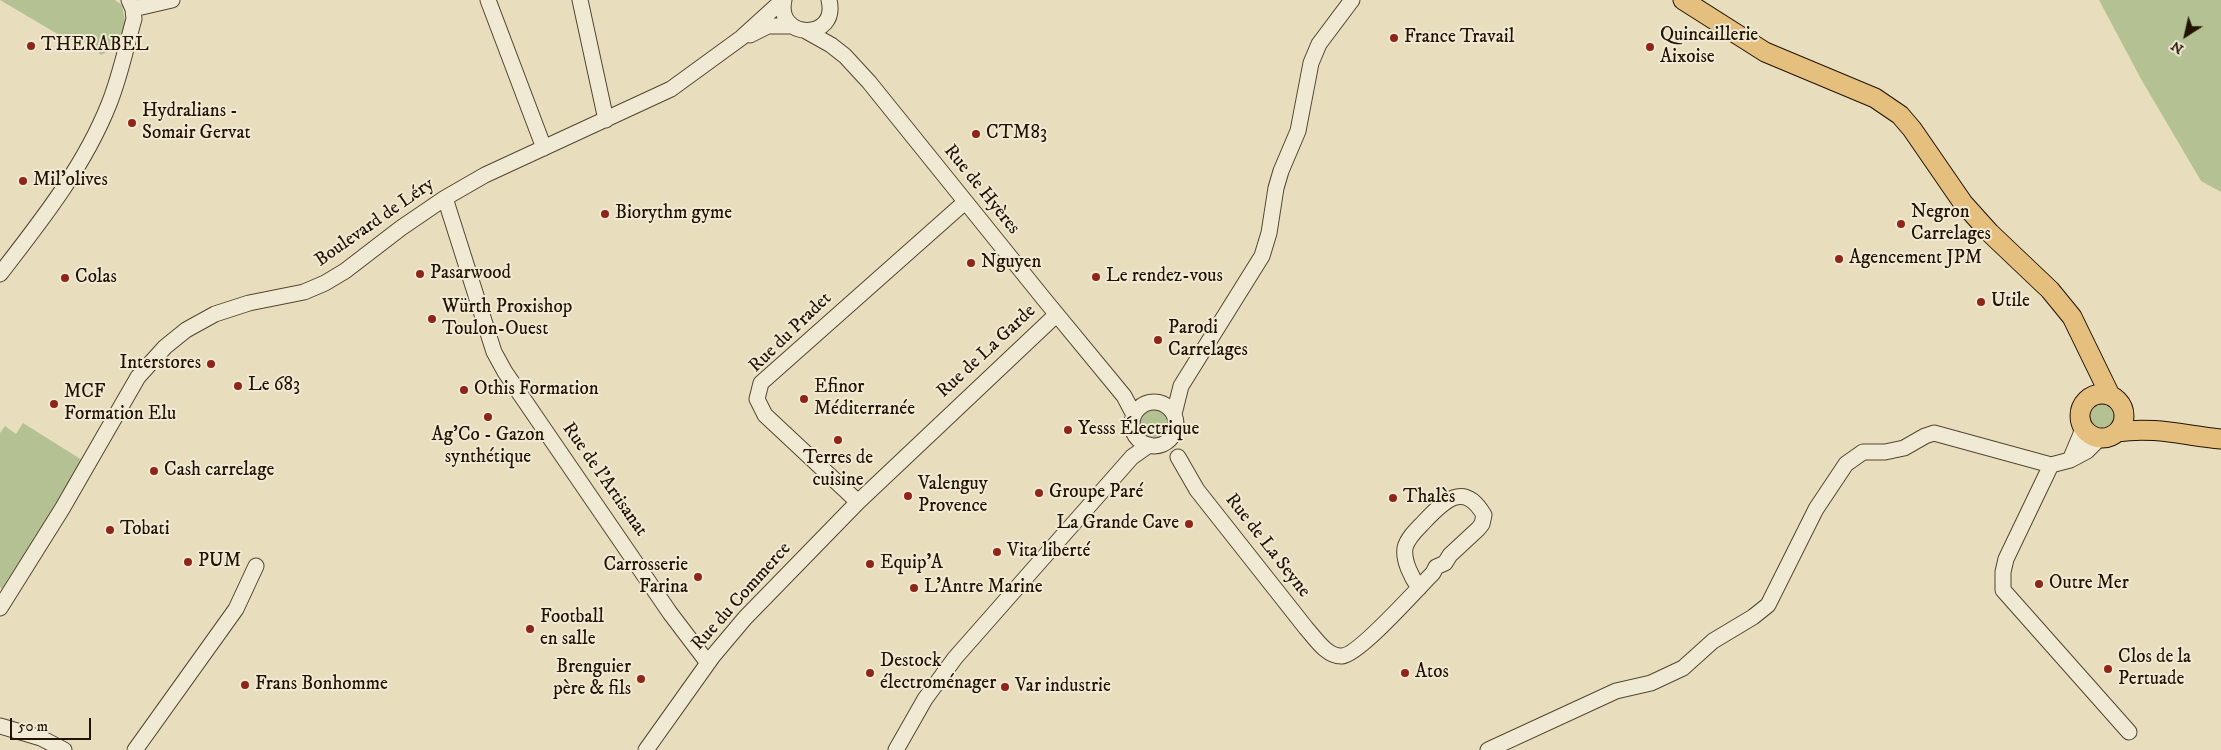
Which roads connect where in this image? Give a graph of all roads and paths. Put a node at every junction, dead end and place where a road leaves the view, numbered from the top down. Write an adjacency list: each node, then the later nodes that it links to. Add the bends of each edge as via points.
1 (172, 0): 7 (street)
2 (488, 0): 14 (street)
3 (580, 0): 13 (street)
4 (784, 0): 9 (street, via 784,15); 11 (street, Boulevard de Léry)
5 (1352, 0): 20 (street, via 1319,44 1311,63 1298,131 1281,170 1262,256)
6 (1683, 0): 19 (main road, via 1764,52 1875,98 1900,115 1962,203 2050,290)
7 (131, 4): 17 (street, via 134,20 118,77 93,138 60,194)
8 (830, 7): 10 (street, via 821,26); 12 (street, Rue de Hyères, via 830,22)
9 (792, 26): 10 (street, Rue de Hyères); 11 (street, Boulevard de Léry, via 768,26)
10 (806, 31): 12 (street, Rue de Hyères)
11 (741, 38): 13 (street, Boulevard de Léry, via 671,89)
12 (845, 56): 16 (street, Rue de Hyères)
13 (606, 120): 14 (street, Boulevard de Léry)
14 (544, 148): 15 (street, Boulevard de Léry)
15 (445, 198): 38 (street, Boulevard de Léry, via 325,283 304,292 249,303 215,314 186,330 165,347 138,377); 39 (street, Rue de l'Artisanat, via 494,352 505,372 670,613)
16 (965, 202): 18 (street, Rue de Hyères); 35 (street, Rue du Pradet, via 761,383 758,399 765,415)
17 (0, 274)
18 (1056, 315): 24 (street, Rue de Hyères); 35 (street, Rue de La Garde)
19 (2078, 329): 21 (main road); 22 (main road, via 2091,375)
20 (1181, 386): 23 (street); 26 (street)
21 (2110, 395): 22 (main road, via 2099,394); 25 (main road)
22 (2089, 398): 27 (main road, via 2080,412)
23 (1160, 403): 24 (street); 26 (street)
24 (1139, 410): 32 (street, via 1133,427)
25 (2124, 410): 28 (main road, via 2136,419); 29 (main road, via 2124,421)
26 (1174, 414): 32 (street, via 1176,428)
27 (2082, 425): 30 (main road, via 2089,434); 33 (street)
28 (2221, 430)
29 (2118, 432): 30 (main road); 31 (main road, via 2134,429)
30 (2100, 438): 33 (street, via 2087,451)
31 (2221, 439)
32 (1156, 440): 37 (street, Rue de La Seyne, via 1178,456 1197,490 1306,628 1332,654 1342,656 1353,652); 45 (street, via 1132,457 955,658 925,699)
33 (2070, 460): 34 (street)
34 (2051, 465): 41 (street, via 2006,559 2002,572 2003,590); 46 (street, via 1934,433 1904,448 1863,452 1846,464 1833,483 1816,509 1768,605 1753,617 1713,641 1683,668 1651,683 1616,691)
35 (858, 502): 39 (street, Rue du Commerce, via 745,618)
36 (256, 566): 43 (street, via 236,609)
37 (1419, 588): 37 (street, via 1436,567 1445,563 1482,524 1484,515 1470,499 1462,496 1436,507 1418,527 1405,549 1410,573)
38 (0, 608)
39 (708, 663): 44 (street, Rue du Commerce)
40 (1, 727): 42 (street, via 41,738)
41 (2129, 732)
42 (64, 750)
43 (135, 750)
44 (646, 750)
45 (896, 750)
46 (1488, 750)

